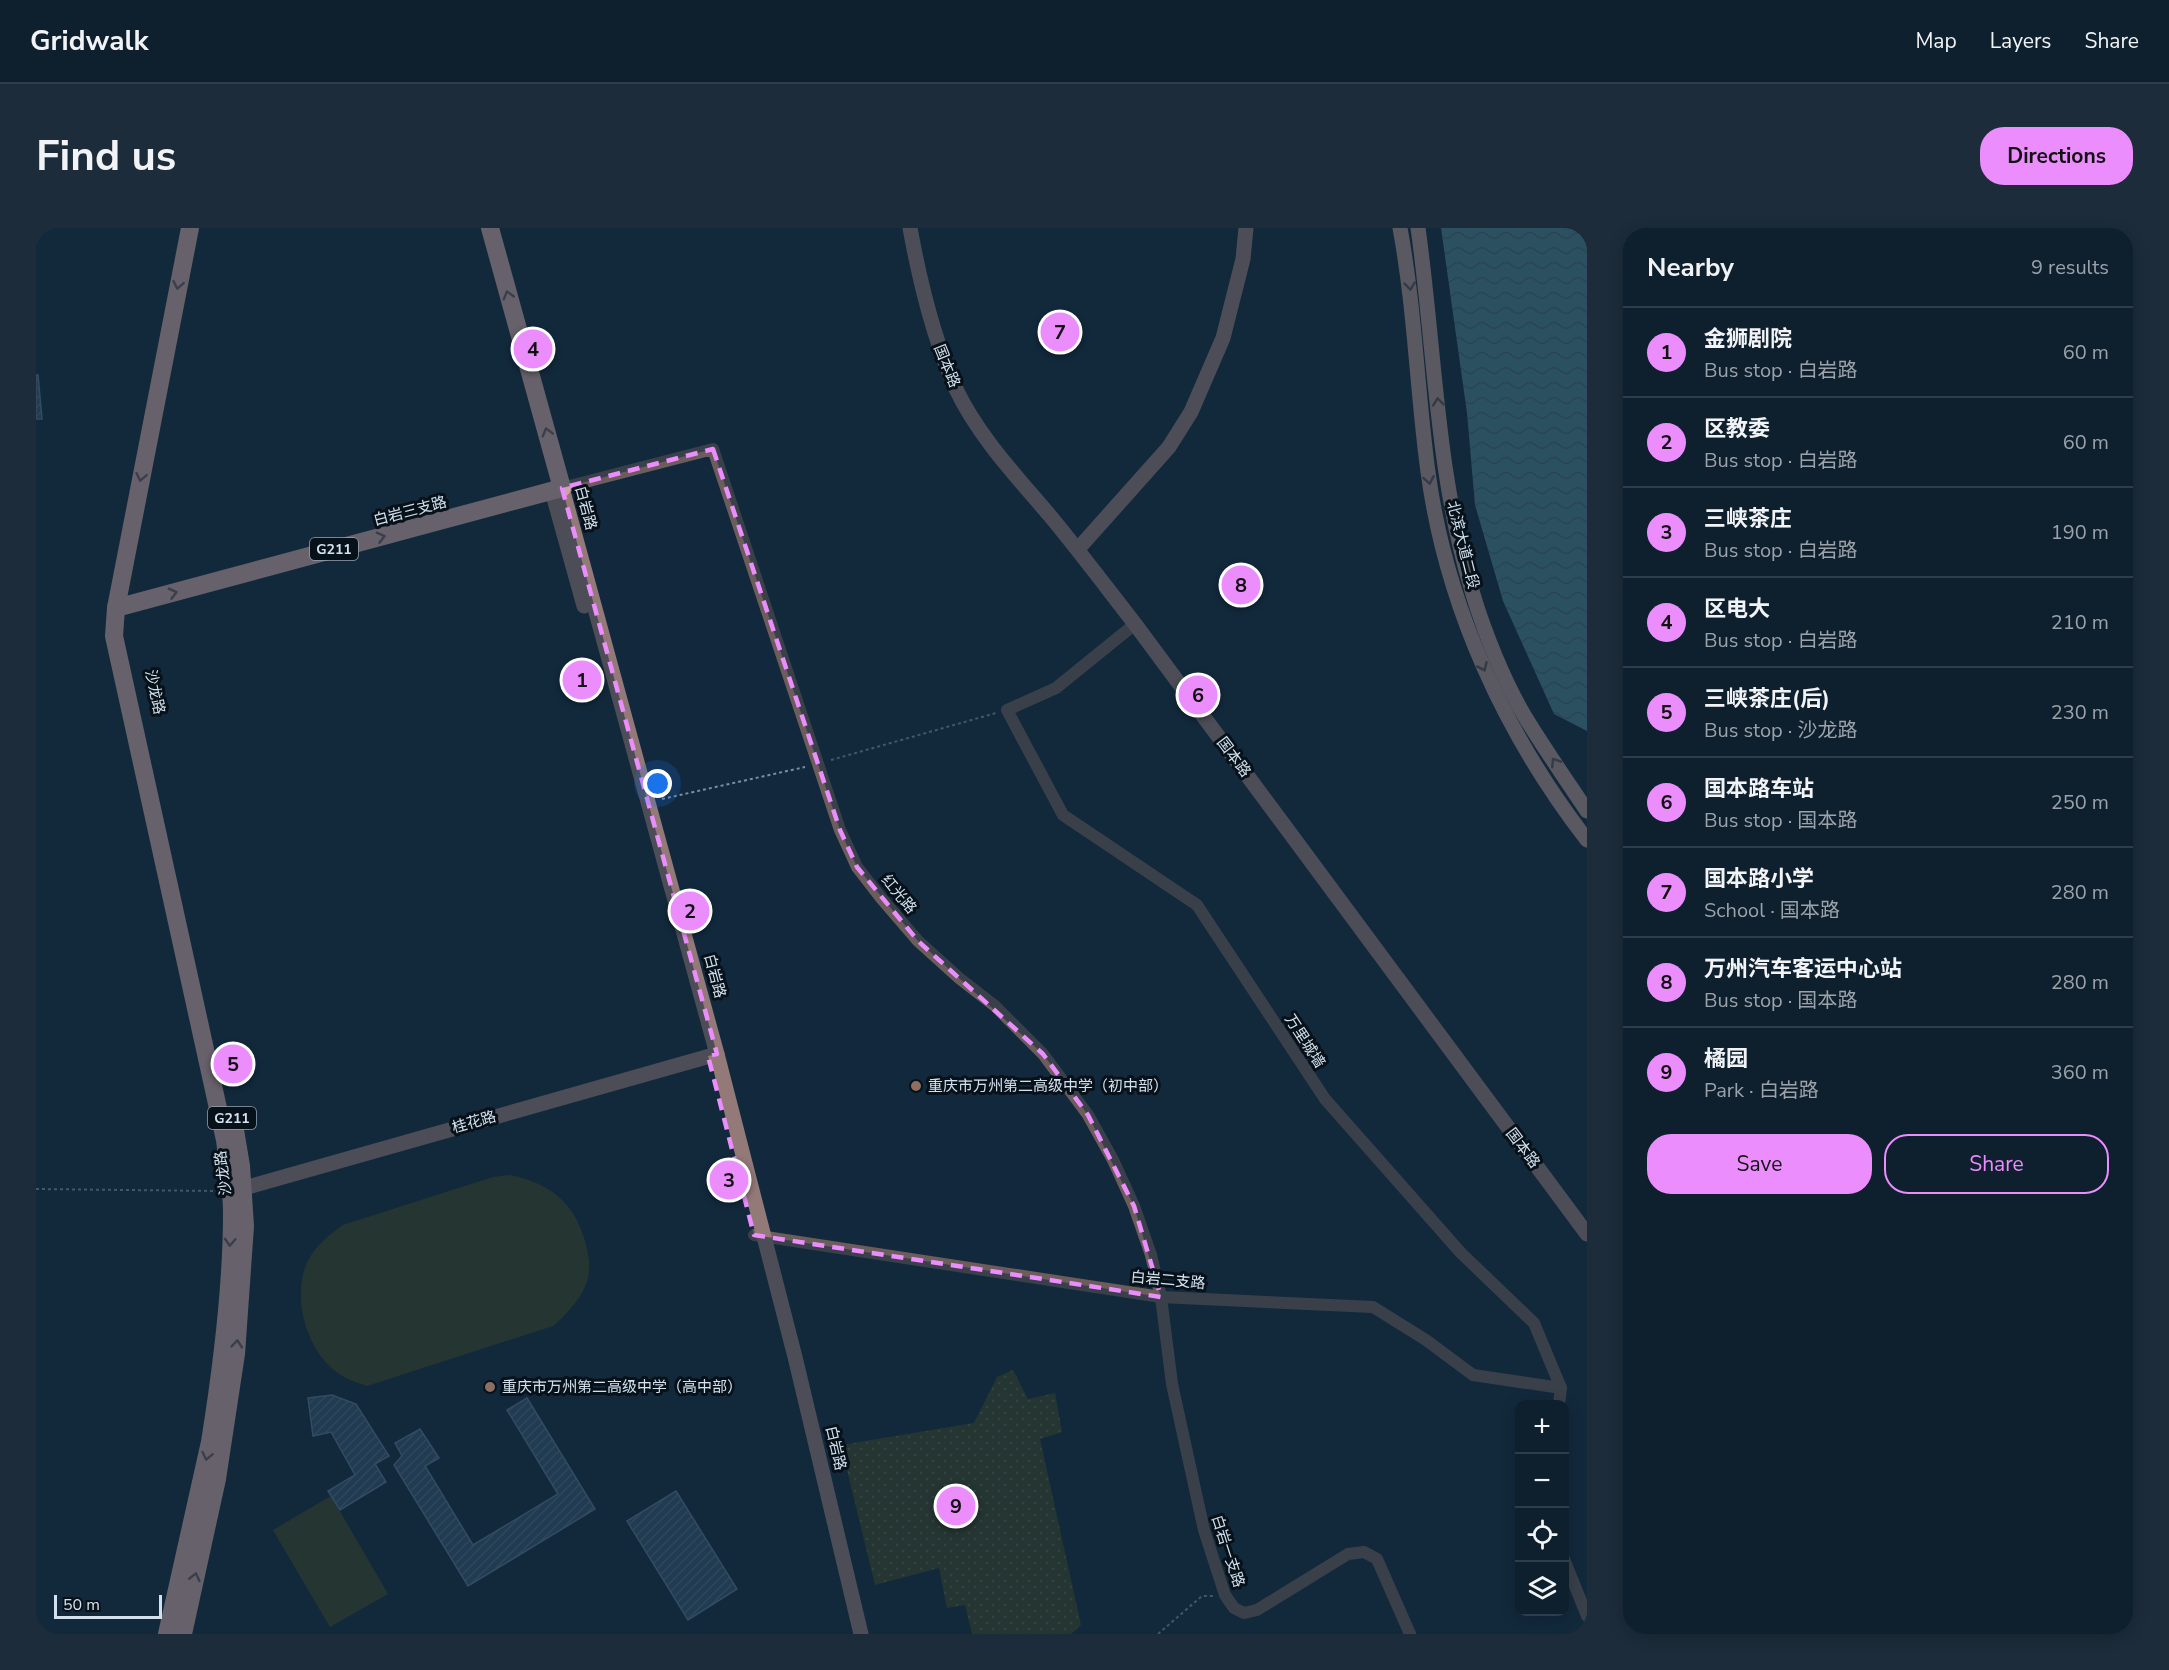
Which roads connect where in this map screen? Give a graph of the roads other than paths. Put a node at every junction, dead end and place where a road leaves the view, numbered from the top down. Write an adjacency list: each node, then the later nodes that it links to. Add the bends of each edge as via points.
1 (190, 228): 10 (highway, 沙龙路 / G211, one-way to 10)
2 (490, 228): 8 (highway, 白岩路, one-way to 2)
3 (910, 228): 9 (street, 国本路, via 919,279 957,391 991,445)
4 (1246, 228): 9 (street, via 1243,259 1223,338 1191,412 1169,447)
5 (1400, 228): 13 (main road, 北滨大道二段, one-way to 13, via 1408,270 1428,473 1455,590 1480,661 1509,723)
6 (1418, 228): 12 (main road, 北滨大道二段, one-way to 6, via 1526,718 1472,592 1446,477)
7 (713, 449): 8 (street, 白岩三支路); 18 (street, 红光路, via 840,830 857,867 918,941 1017,1026 1088,1115 1134,1206)
8 (557, 490): 10 (highway, 白岩三支路 / G211, one-way to 8); 14 (street, 白岩路)
9 (1078, 549): 11 (street, 国本路)
10 (116, 608): 15 (highway, 沙龙路 / G211, via 114,636)
11 (1135, 624): 16 (street, 国本路); 19 (street, 万里城墙, via 1056,688 1007,710 1063,815 1197,905 1325,1099 1461,1253 1534,1323)
12 (1587, 811)
13 (1587, 840)
14 (713, 1055): 15 (street, 桂花路); 17 (street, 白岩路)
15 (237, 1190): 23 (highway, 沙龙路 / G211, one-way to 23, via 215,1411); 24 (highway, 沙龙路 / G211, one-way to 15, via 217,1479 236,1354 245,1226)
16 (1587, 1234)
17 (759, 1236): 18 (street, 白岩二支路); 25 (street, 白岩路); 26 (street, 白岩路, via 795,1357)
18 (1161, 1297): 19 (street, 白岩二支路, via 1373,1307 1473,1375); 27 (street, 白岩一支路, via 1174,1395 1204,1530 1225,1595 1234,1608 1244,1613 1257,1610 1348,1554 1364,1552 1377,1559)
19 (1562, 1388): 20 (street)
20 (1560, 1400)
21 (1565, 1562): 22 (street)
22 (1587, 1616)
23 (167, 1634)
24 (183, 1634)
25 (851, 1634)
26 (861, 1634)
27 (1410, 1634)

